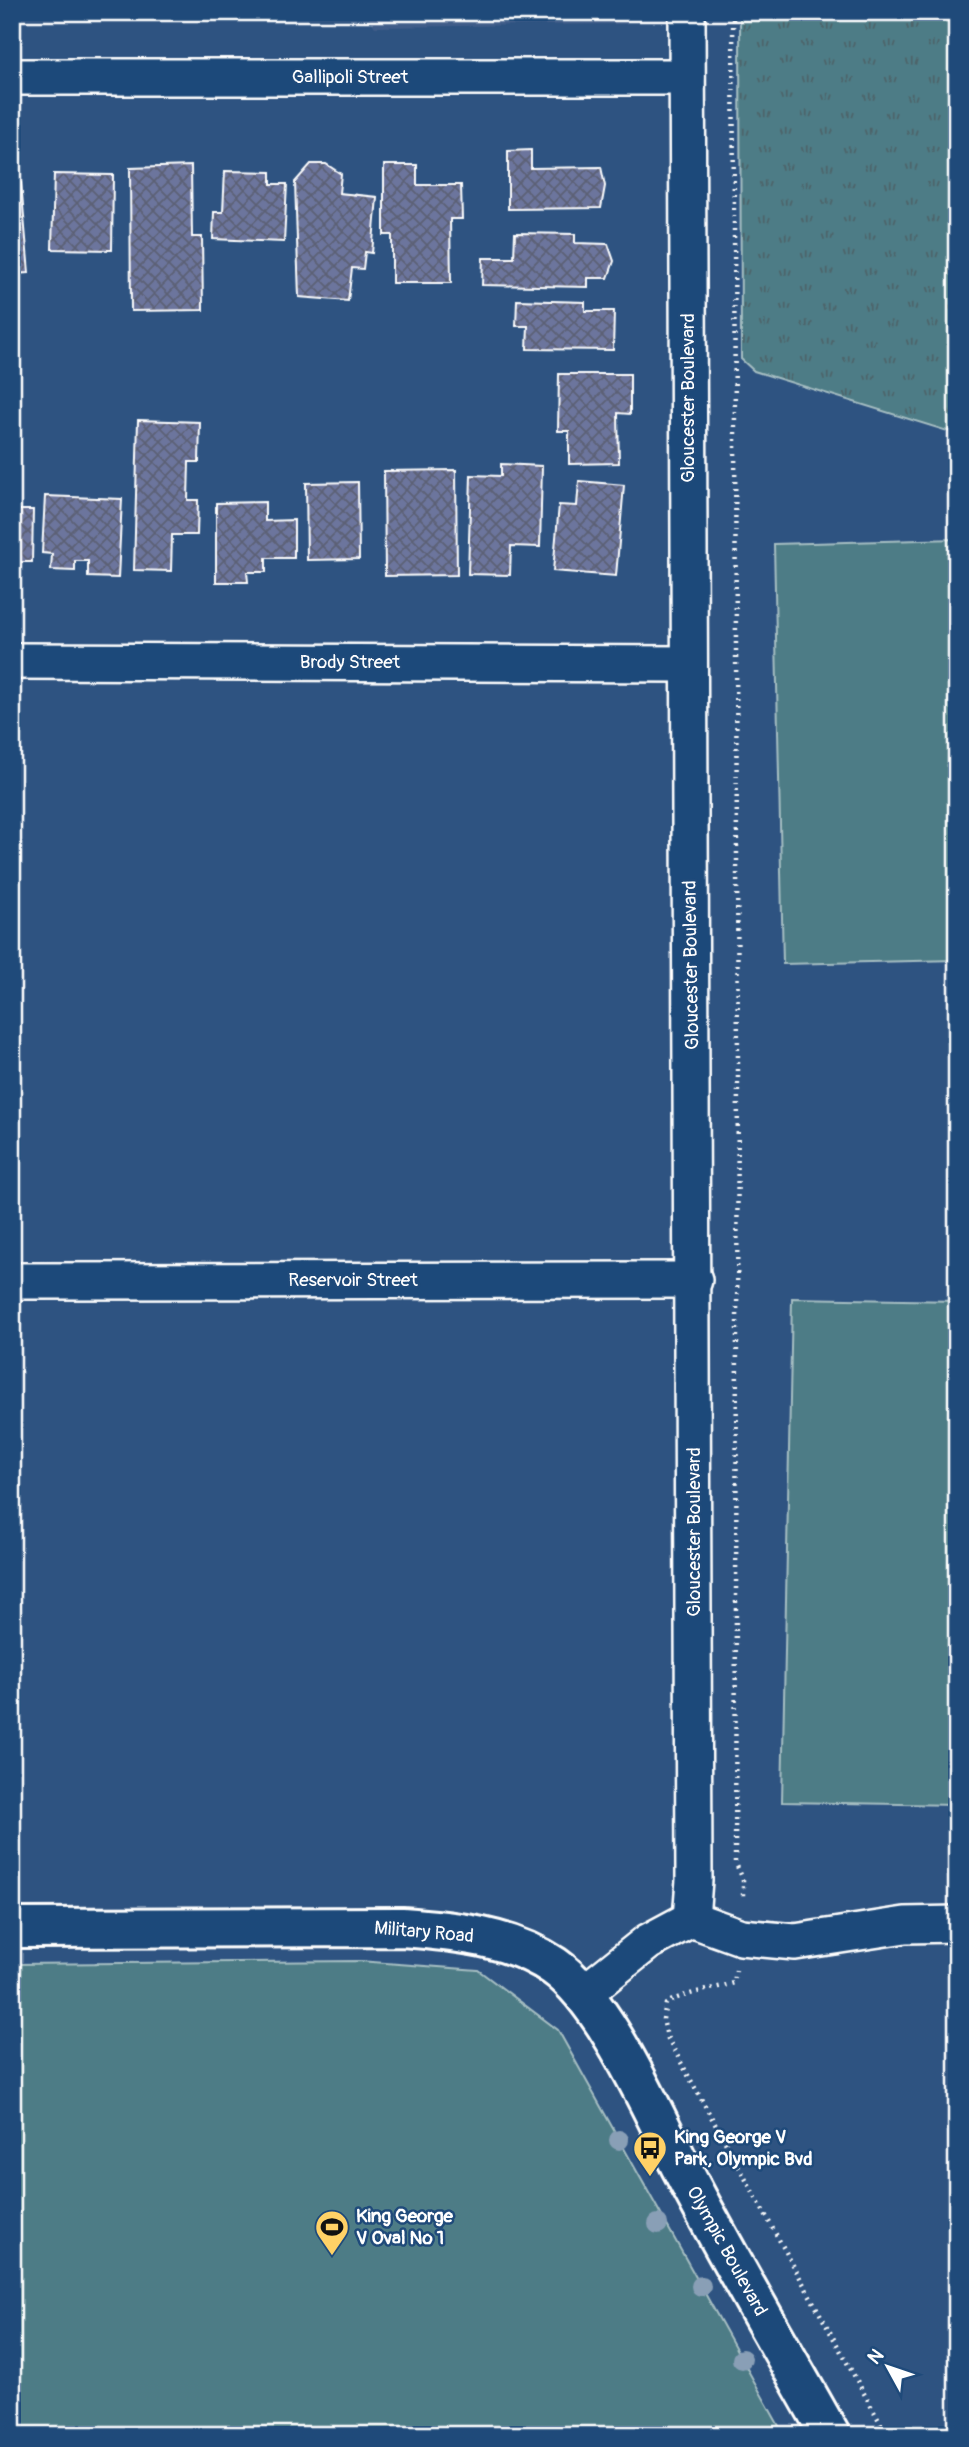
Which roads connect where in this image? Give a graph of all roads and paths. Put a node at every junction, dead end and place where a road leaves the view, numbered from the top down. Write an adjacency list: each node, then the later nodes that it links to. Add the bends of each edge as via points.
1 (687, 12): 4 (street, Gloucester Boulevard)
2 (733, 12): 9 (path, via 738,1068 734,1862)
3 (12, 77): 4 (street, Gallipoli Street)
4 (687, 77): 6 (street, Gloucester Boulevard)
5 (12, 661): 6 (street, Brody Street)
6 (688, 664): 7 (street, Gloucester Boulevard)
7 (694, 1280): 8 (street, Reservoir Street); 10 (street, Gloucester Boulevard)
8 (12, 1281)
9 (743, 1879)
10 (691, 1919): 11 (street, via 741,1937 795,1942 905,1925); 14 (street, via 648,1942)
11 (957, 1924)
12 (12, 1928): 14 (main road, Military Road, via 448,1930 523,1949 555,1967)
13 (733, 1983): 16 (path, via 677,1995 666,2004 667,2037)
14 (583, 1994): 15 (main road, Olympic Boulevard, via 645,2094 683,2172)
15 (830, 2435)
16 (887, 2435)

